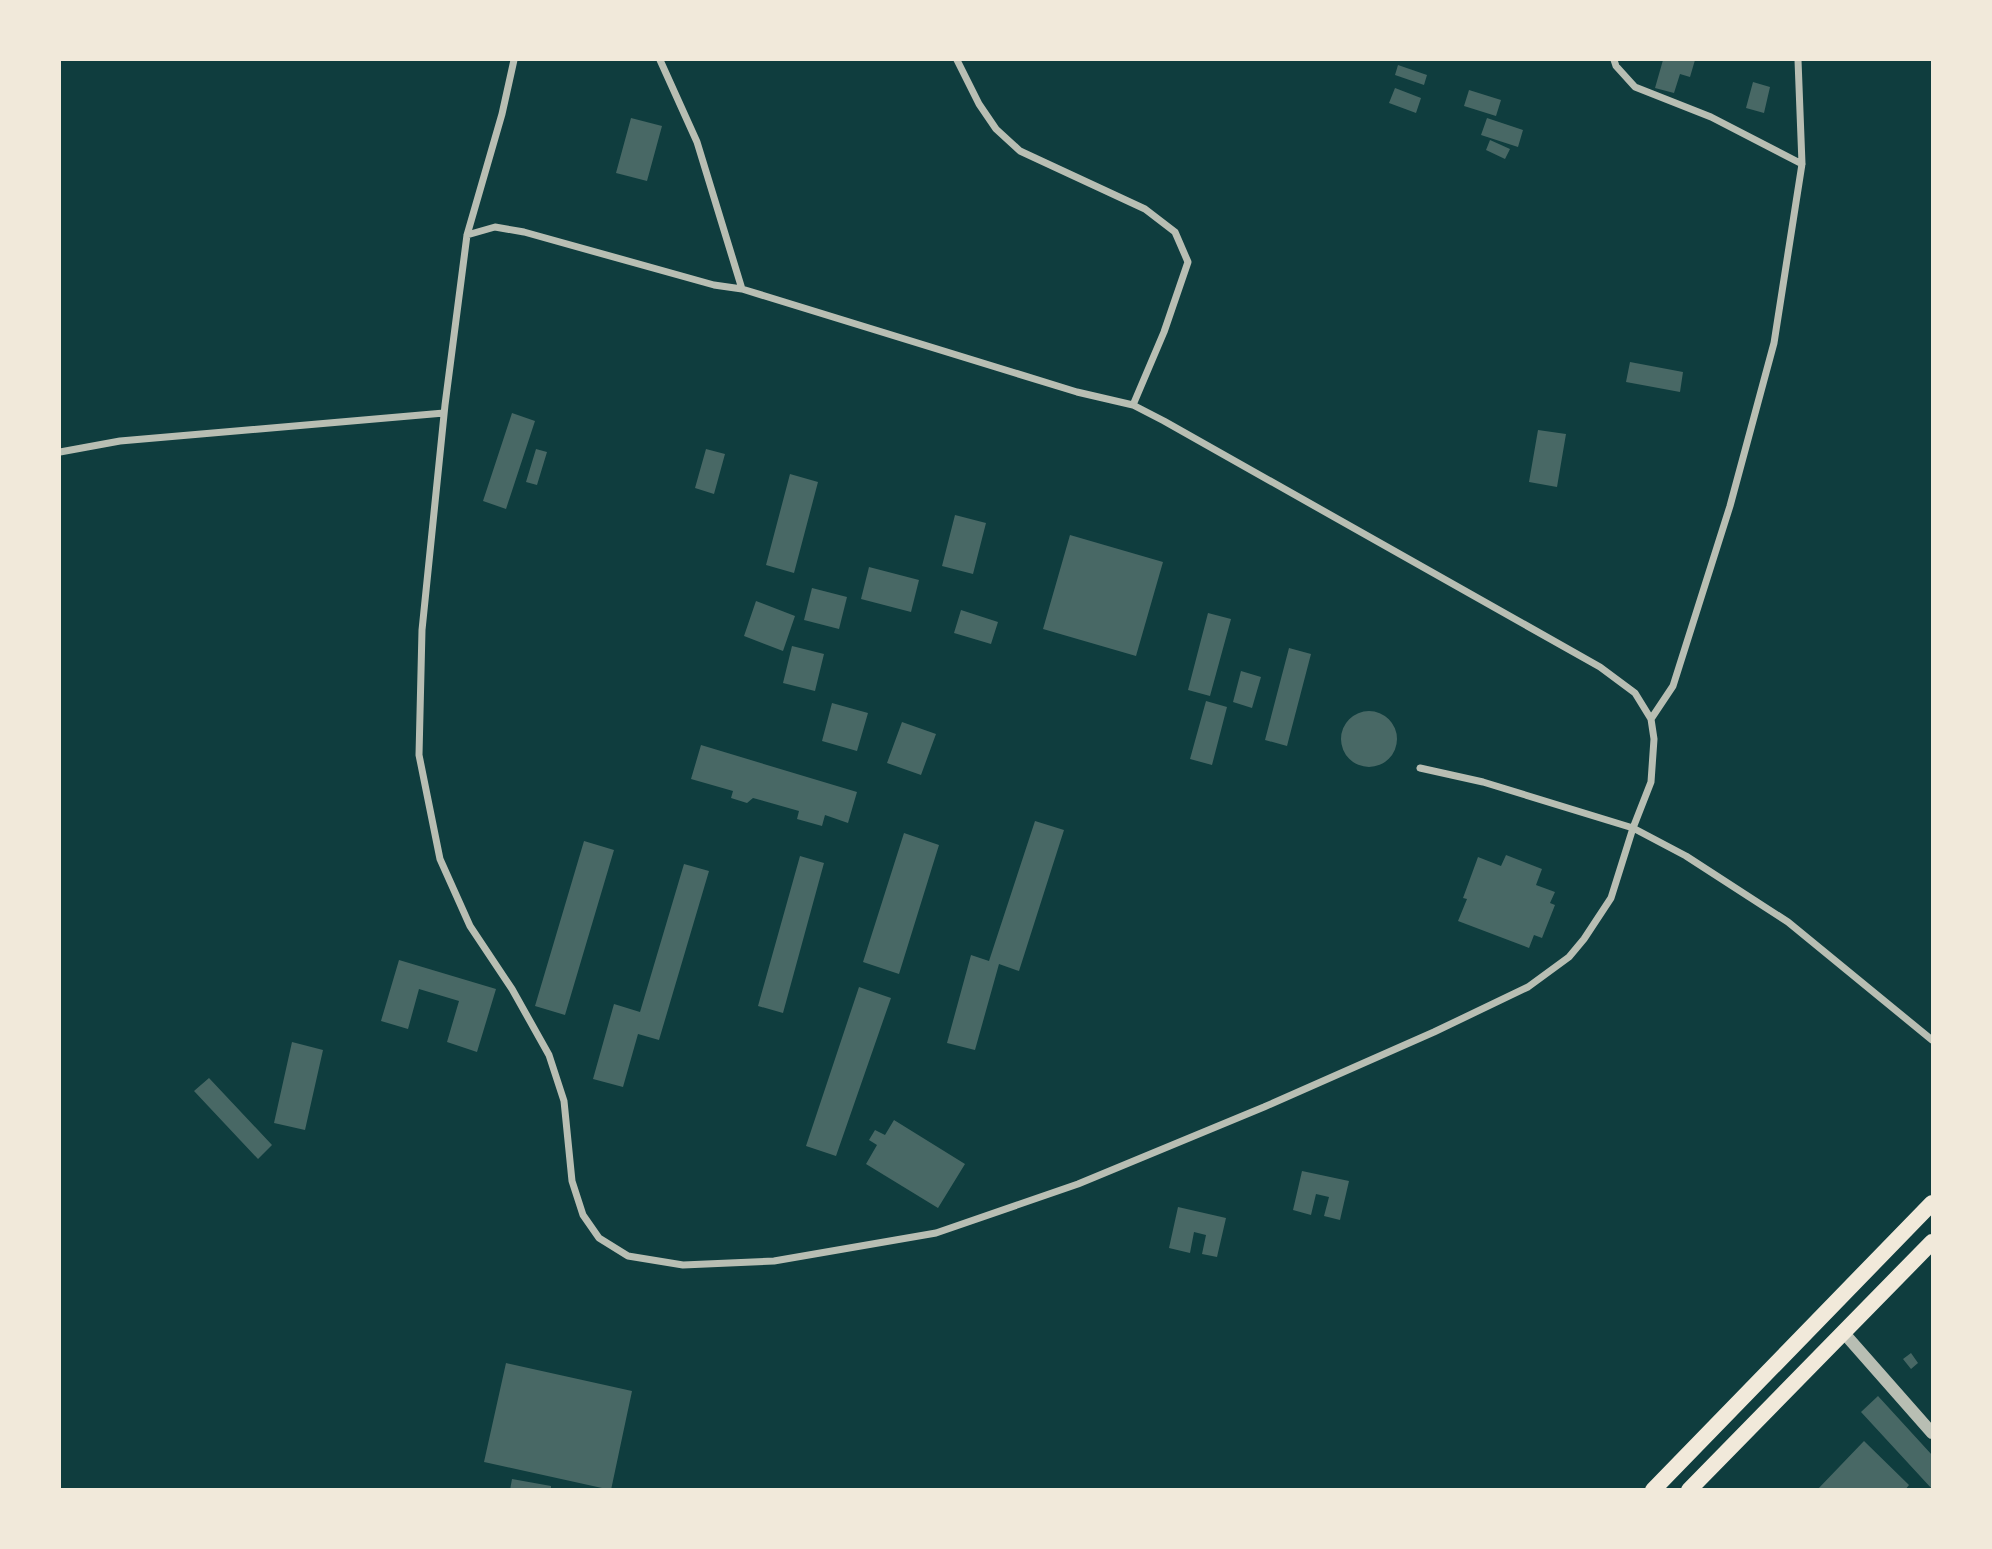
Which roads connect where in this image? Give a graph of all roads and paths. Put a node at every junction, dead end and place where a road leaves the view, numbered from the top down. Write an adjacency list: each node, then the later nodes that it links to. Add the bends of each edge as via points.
1 (514, 60): 7 (street)
2 (660, 60): 8 (street, via 697,142)
3 (957, 60): 9 (street, via 996,129 1020,151 1145,209 1175,232 1188,262)
4 (1614, 60): 6 (street, via 1635,87 1711,117)
5 (1798, 60): 6 (street)
6 (1802, 164): 12 (street, via 1774,343 1730,506 1673,686)
7 (467, 234): 8 (street, via 495,227 524,232); 10 (street)
8 (742, 289): 9 (street)
9 (1133, 405): 12 (street, via 1600,667 1635,693)
10 (444, 414): 11 (street, via 120,441); 14 (street, via 422,629 419,755 440,859 470,926 549,1055 564,1101 572,1181 583,1215 599,1238 628,1256 682,1265 774,1261 936,1233 1078,1184 1264,1107 1528,987 1569,957 1611,898)
11 (60, 452)
12 (1651, 719): 14 (street, via 1651,782)
13 (1420, 768): 14 (street, via 1483,782)
14 (1633, 828): 15 (street, via 1686,856 1788,922)
15 (1933, 1041)
16 (1933, 1203): 20 (highway)
17 (1933, 1242): 18 (highway)
18 (1843, 1332): 19 (street); 21 (highway)
19 (1933, 1433)
20 (1653, 1489)
21 (1689, 1489)

